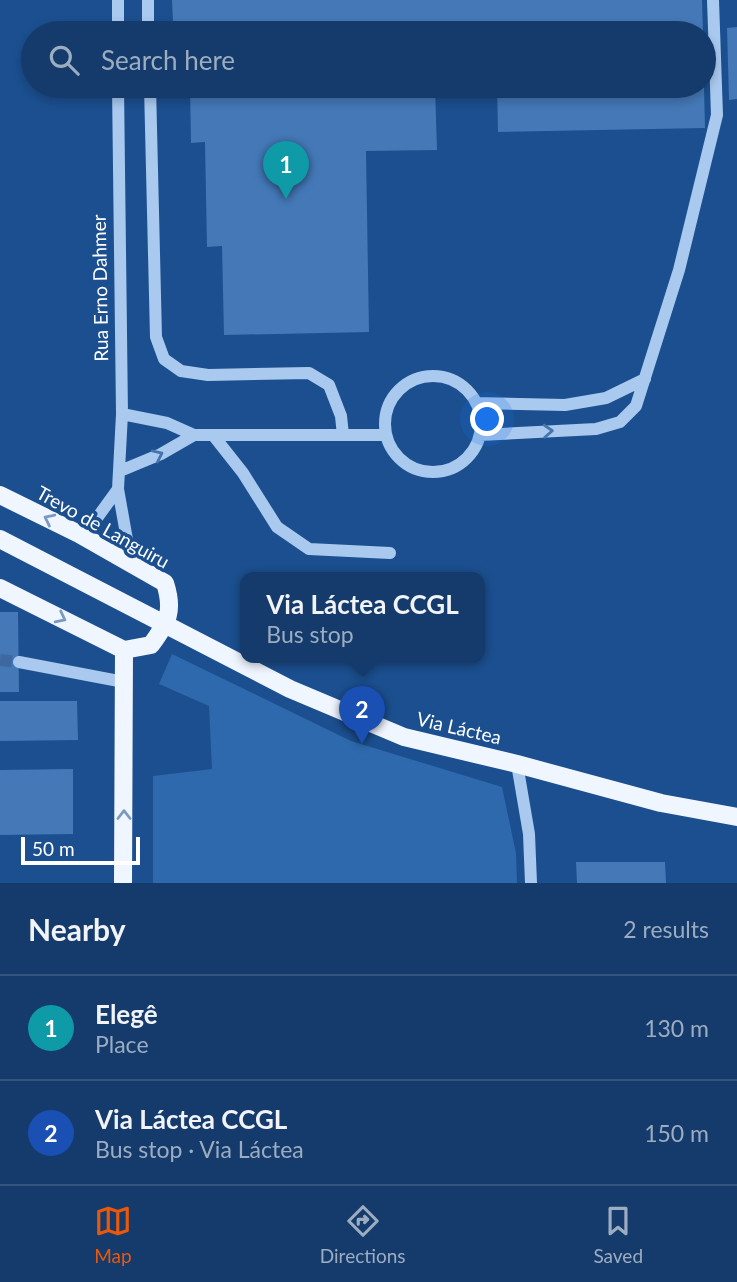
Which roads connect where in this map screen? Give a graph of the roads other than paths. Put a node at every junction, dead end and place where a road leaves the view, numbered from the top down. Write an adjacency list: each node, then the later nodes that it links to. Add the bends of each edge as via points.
1 (118, 0): 4 (street)
2 (148, 0): 5 (street)
3 (713, 0): 6 (street)
4 (118, 21)
5 (148, 21)
6 (714, 21)
7 (716, 86): 10 (street, via 717,115 679,270)
8 (118, 98): 12 (street, Rua Erno Dahmer)
9 (150, 98): 15 (street, via 156,337 164,359 181,371 208,375 309,373 328,385 341,416)
10 (645, 379): 11 (street, via 606,398 565,405); 17 (street, one-way to 10, via 596,429 620,422 636,406)
11 (476, 404): 16 (street, via 454,381 422,377 403,387 389,404); 17 (street)
12 (122, 414): 13 (street, via 167,423); 18 (street, Rua Erno Dahmer)
13 (194, 435): 14 (street); 18 (street, one-way to 13)
14 (213, 435): 15 (street); 23 (street, via 277,527 309,548)
15 (343, 435): 16 (street)
16 (386, 435): 17 (street, via 403,462 433,473 463,462)
17 (480, 435)
18 (120, 471): 19 (street, Rua Erno Dahmer)
19 (118, 489): 21 (street, Rua Erno Dahmer); 24 (street, Rua Erno Dahmer)
20 (0, 495): 21 (main road, Trevo de Languiru, one-way to 20)
21 (79, 534): 24 (main road, Trevo de Languiru)
22 (0, 539): 26 (main road, Via Láctea)
23 (390, 553)
24 (131, 562): 26 (main road, Trevo de Languiru, via 165,583 171,601)
25 (0, 588): 27 (main road, one-way to 27)
26 (166, 625): 27 (main road, via 151,645); 30 (main road, Via Láctea, via 290,689 404,737)
27 (124, 650): 29 (main road)
28 (19, 662): 29 (street)
29 (124, 682): 32 (main road, one-way to 29)
30 (516, 764): 31 (main road, Via Láctea, via 661,803); 33 (street, via 529,834)
31 (737, 817)
32 (124, 883)
33 (531, 883)

